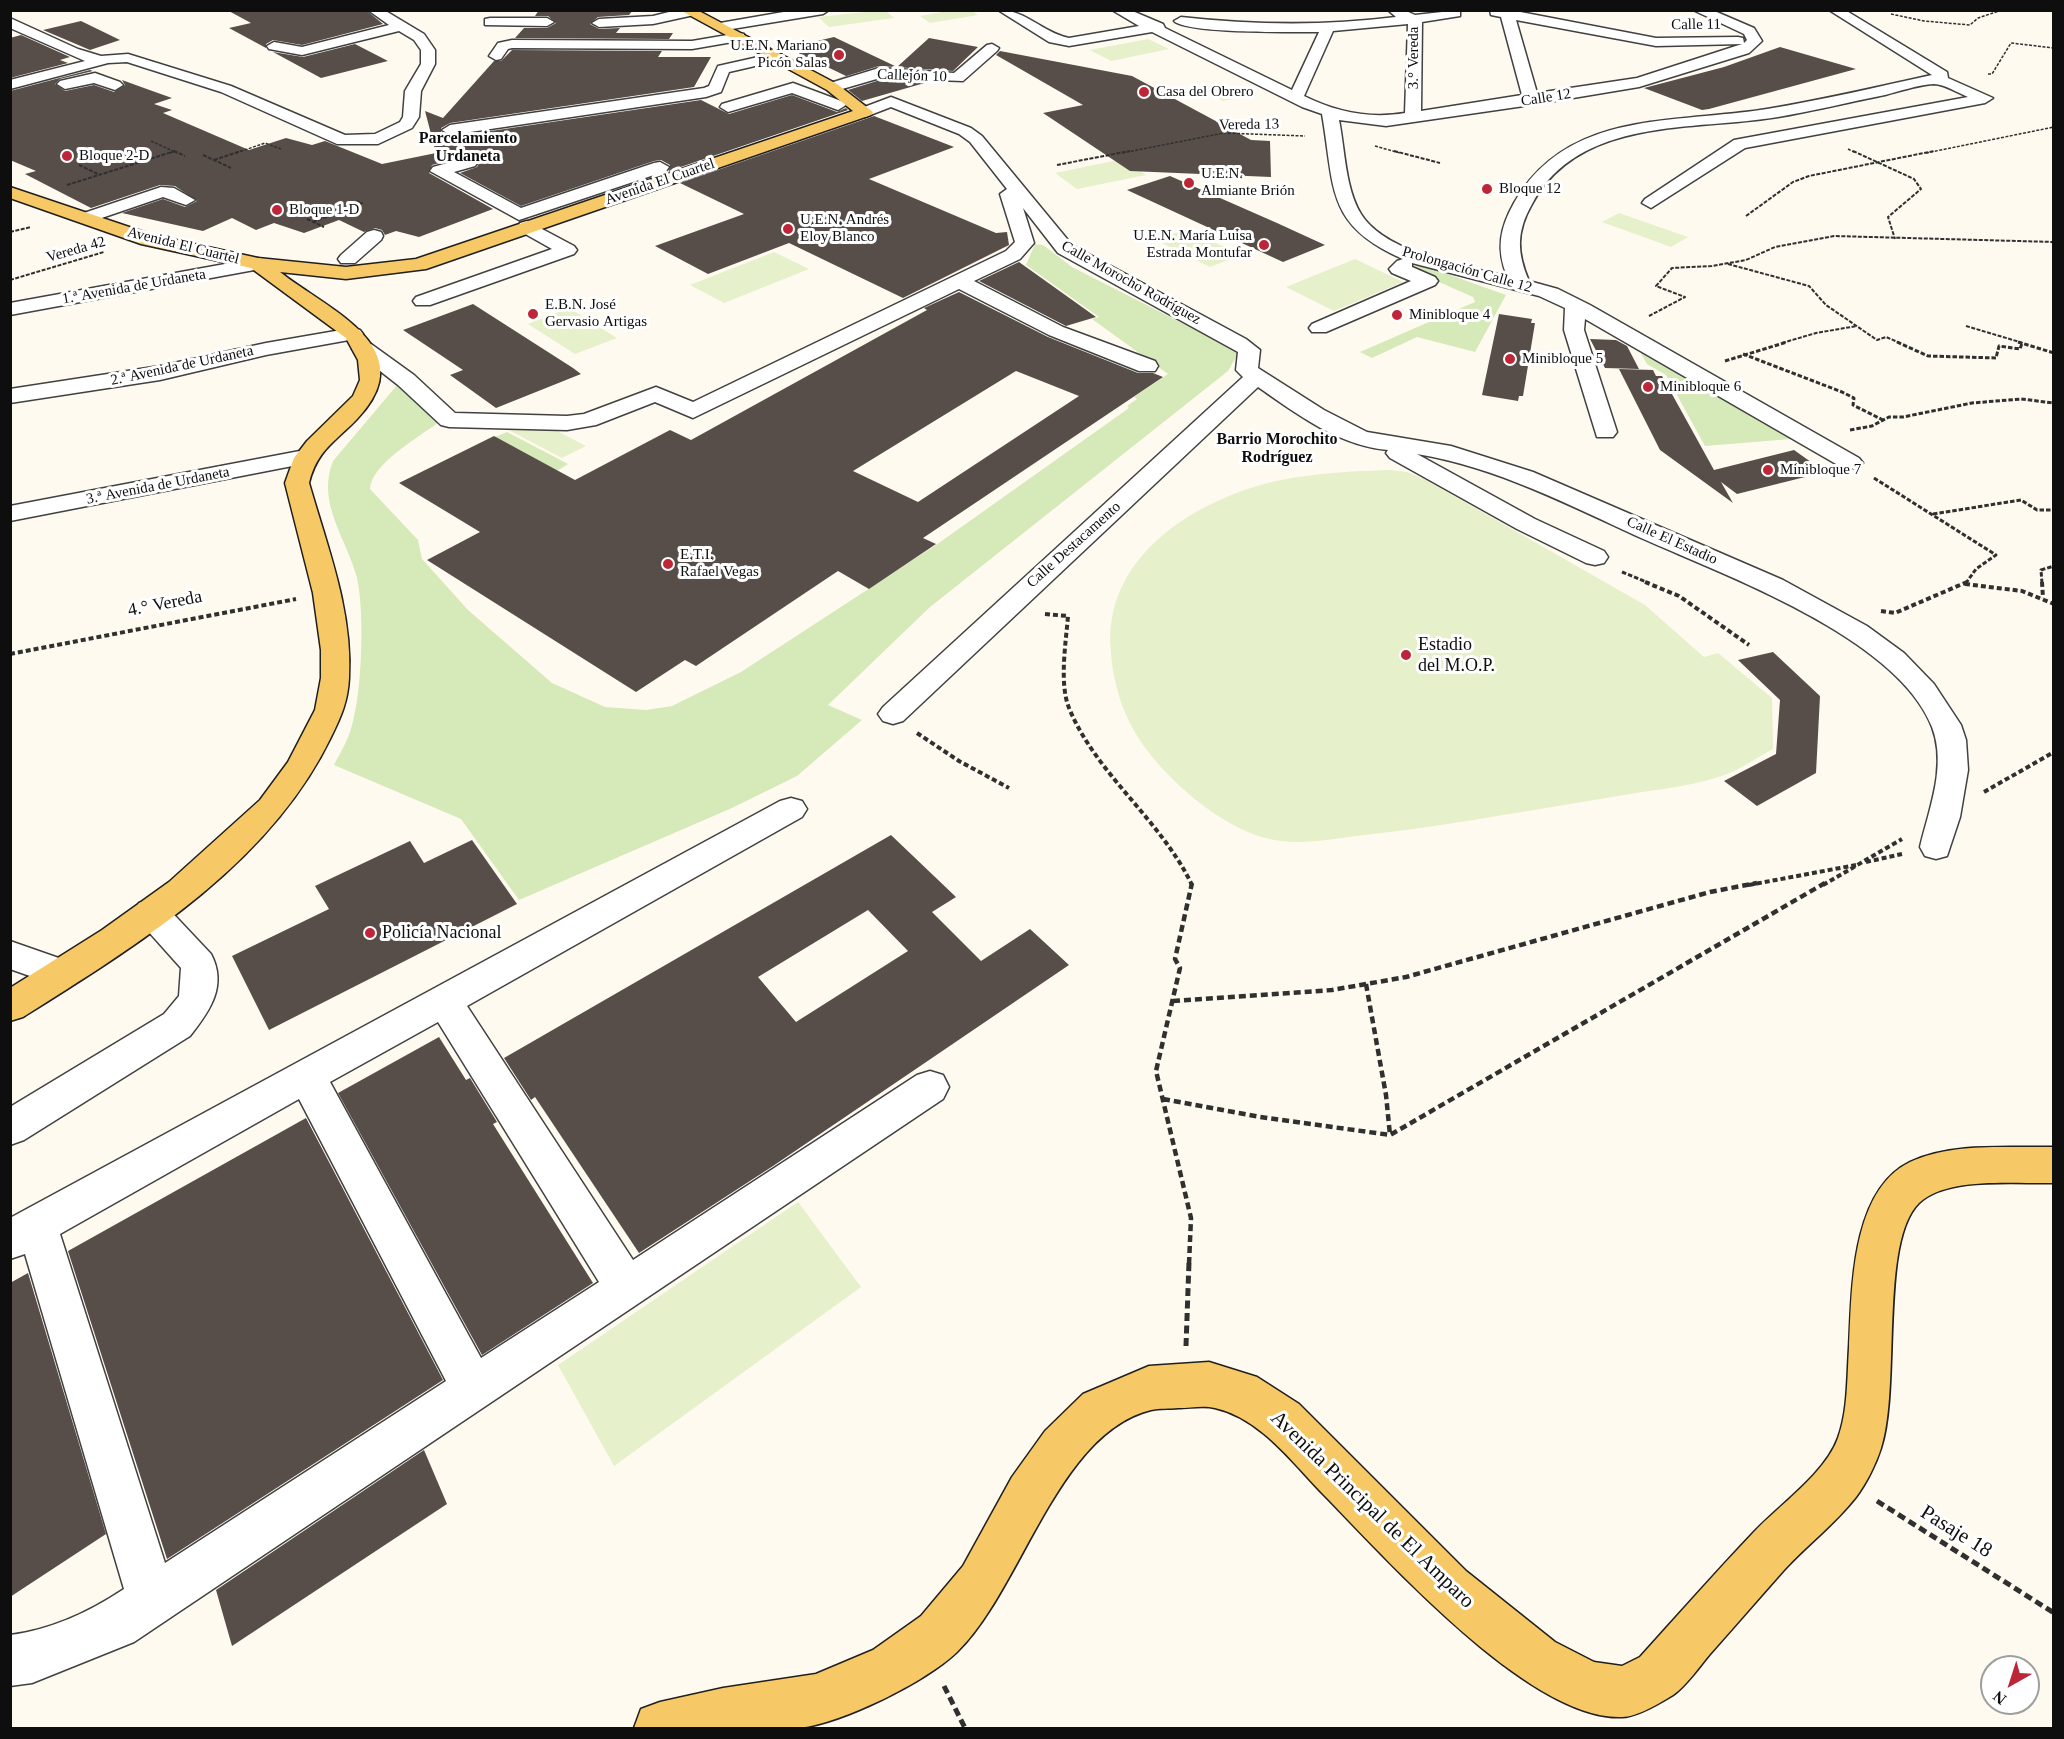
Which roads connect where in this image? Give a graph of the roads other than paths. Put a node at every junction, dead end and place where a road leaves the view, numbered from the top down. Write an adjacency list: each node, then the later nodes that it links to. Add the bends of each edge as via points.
1 (374, 10): 20 (street)
2 (823, 10): 21 (street)
3 (1004, 10): 23 (street, via 1054,39 1069,42)
4 (1118, 10): 23 (street)
5 (1211, 10): 15 (street)
6 (1393, 10): 14 (street, 3.° Vereda)
7 (1699, 10): 25 (street, via 1749,31)
8 (1835, 10): 32 (street)
9 (688, 11): 19 (street, via 642,22); 21 (main road)
10 (1454, 12): 12 (street, Calle 11); 14 (street, Calle 11)
11 (1314, 15): 22 (street)
12 (1490, 15): 26 (street, Calle 11); 39 (street)
13 (1610, 18): 26 (street)
14 (1415, 20): 22 (street, Calle 11); 44 (street, 3.° Vereda)
15 (1181, 21): 22 (street, Calle 11, via 1246,27); 23 (street)
16 (10, 22): 31 (street)
17 (490, 22): 18 (street)
18 (561, 22)
19 (585, 22)
20 (401, 26): 27 (street, via 302,51); 31 (street, via 419,37 428,50 428,64 413,91 411,117 406,125 397,132 364,142 343,140 246,97 144,62 118,58)
21 (720, 27): 24 (main road)
22 (1334, 27): 38 (street)
23 (1153, 28): 38 (street)
24 (739, 37): 29 (street, via 692,45 507,45); 30 (main road)
25 (1755, 41): 26 (street, Calle 11); 39 (street, Calle 12, via 1744,50 1665,76)
26 (1675, 43)
27 (273, 46)
28 (992, 48): 35 (street, Callejón 10, via 958,78 879,73)
29 (496, 56)
30 (777, 57): 35 (main road); 45 (street, via 723,69 716,89 706,92)
31 (101, 61): 33 (street)
32 (1939, 77): 53 (street, via 1985,98 1740,144); 62 (street, via 1758,115 1642,128 1578,145 1536,180 1516,215 1509,251)
33 (10, 85)
34 (115, 85): 37 (street, via 90,78)
35 (830, 86): 36 (street, Callejón 10); 42 (main road)
36 (806, 91): 40 (street); 41 (street, via 790,88)
37 (10, 97)
38 (1296, 98): 43 (street)
39 (1531, 100): 44 (street, Calle 12)
40 (838, 105)
41 (728, 107)
42 (865, 112): 48 (street, Calle Morocho Rodríguez, via 891,102 965,131); 51 (main road, Avenida El Cuartel)
43 (1330, 112): 44 (street, Calle 12, via 1364,119); 59 (street, Prolongación Calle 12, via 1353,217 1382,242)
44 (1413, 118)
45 (450, 130)
46 (469, 162): 49 (street, via 439,171 519,215)
47 (660, 166): 49 (street)
48 (1001, 170): 61 (street, via 1025,243 1005,260); 69 (street, Calle Morocho Rodríguez, via 1065,249 1239,342 1249,350)
49 (598, 187): 51 (street)
50 (10, 192): 54 (main road, Avenida El Cuartel)
51 (618, 195): 55 (main road, Avenida El Cuartel)
52 (186, 201): 54 (street, via 161,192)
53 (1651, 203)
54 (89, 219): 58 (main road, Avenida El Cuartel); 58 (main road, Avenida El Cuartel, via 148,240)
55 (527, 227): 57 (main road, Avenida El Cuartel); 63 (street, via 567,250)
56 (374, 236): 60 (street)
57 (455, 251): 58 (main road, Avenida El Cuartel, via 418,265 363,273 312,271); 60 (main road, Avenida El Cuartel, via 392,259)
58 (257, 256): 60 (main road, Avenida El Cuartel); 65 (street, 1.ª Avenida de Urdaneta); 67 (main road, via 284,287)
59 (1415, 257): 62 (street, Prolongación Calle 12); 66 (street, via 1399,269 1428,281)
60 (348, 259)
61 (960, 282): 67 (street, via 693,411 656,394 588,420 567,423 448,420); 68 (street, via 1056,331)
62 (1521, 286): 64 (street, Prolongación Calle 12)
63 (423, 301)
64 (1575, 306): 71 (street, via 1574,330); 74 (street, Prolongación Calle 12)
65 (10, 309)
66 (1319, 328)
67 (358, 342): 70 (street, 2.ª Avenida de Urdaneta, via 266,349 160,373); 73 (main road, via 371,367 372,382 358,406)
68 (1147, 366)
69 (1252, 373): 72 (street, Calle El Estadio, via 1336,427); 77 (street, Calle Destacamento)
70 (10, 396)
71 (1605, 432)
72 (1381, 443): 76 (street, via 1526,524); 79 (street, Calle El Estadio, via 1452,453 1553,490 1782,590 1849,627 1887,654 1920,683 1946,725 1953,749 1954,768)
73 (305, 457): 75 (street, 3.ª Avenida de Urdaneta); 80 (main road, via 297,470 297,483 327,593 335,662 330,708 309,753 273,807 212,864)
74 (1851, 463)
75 (10, 514)
76 (1595, 557)
77 (893, 714)
78 (791, 809): 83 (street)
79 (1936, 847)
80 (152, 912): 82 (main road); 87 (street, via 199,964 197,1001 177,1024)
81 (10, 955): 82 (street)
82 (61, 973): 84 (main road)
83 (444, 1001): 85 (street); 90 (street)
84 (10, 1006)
85 (307, 1077): 89 (street); 91 (street)
86 (930, 1087): 90 (street)
87 (10, 1128)
88 (2054, 1165): 94 (main road, Avenida Principal de El Amparo, via 1964,1167 1923,1176 1902,1193 1891,1209 1876,1253 1867,1409 1859,1446 1841,1479 1771,1549 1658,1675 1624,1692 1590,1687 1537,1660 1449,1588 1283,1420 1241,1393 1209,1384 1149,1388 1100,1410 1061,1447 1029,1494 980,1583 939,1634 891,1668 817,1700)
89 (24, 1233): 92 (street)
90 (626, 1287): 91 (street)
91 (474, 1389): 92 (street)
92 (152, 1599): 93 (street, via 116,1624 32,1658)
93 (10, 1661)
94 (660, 1728)

